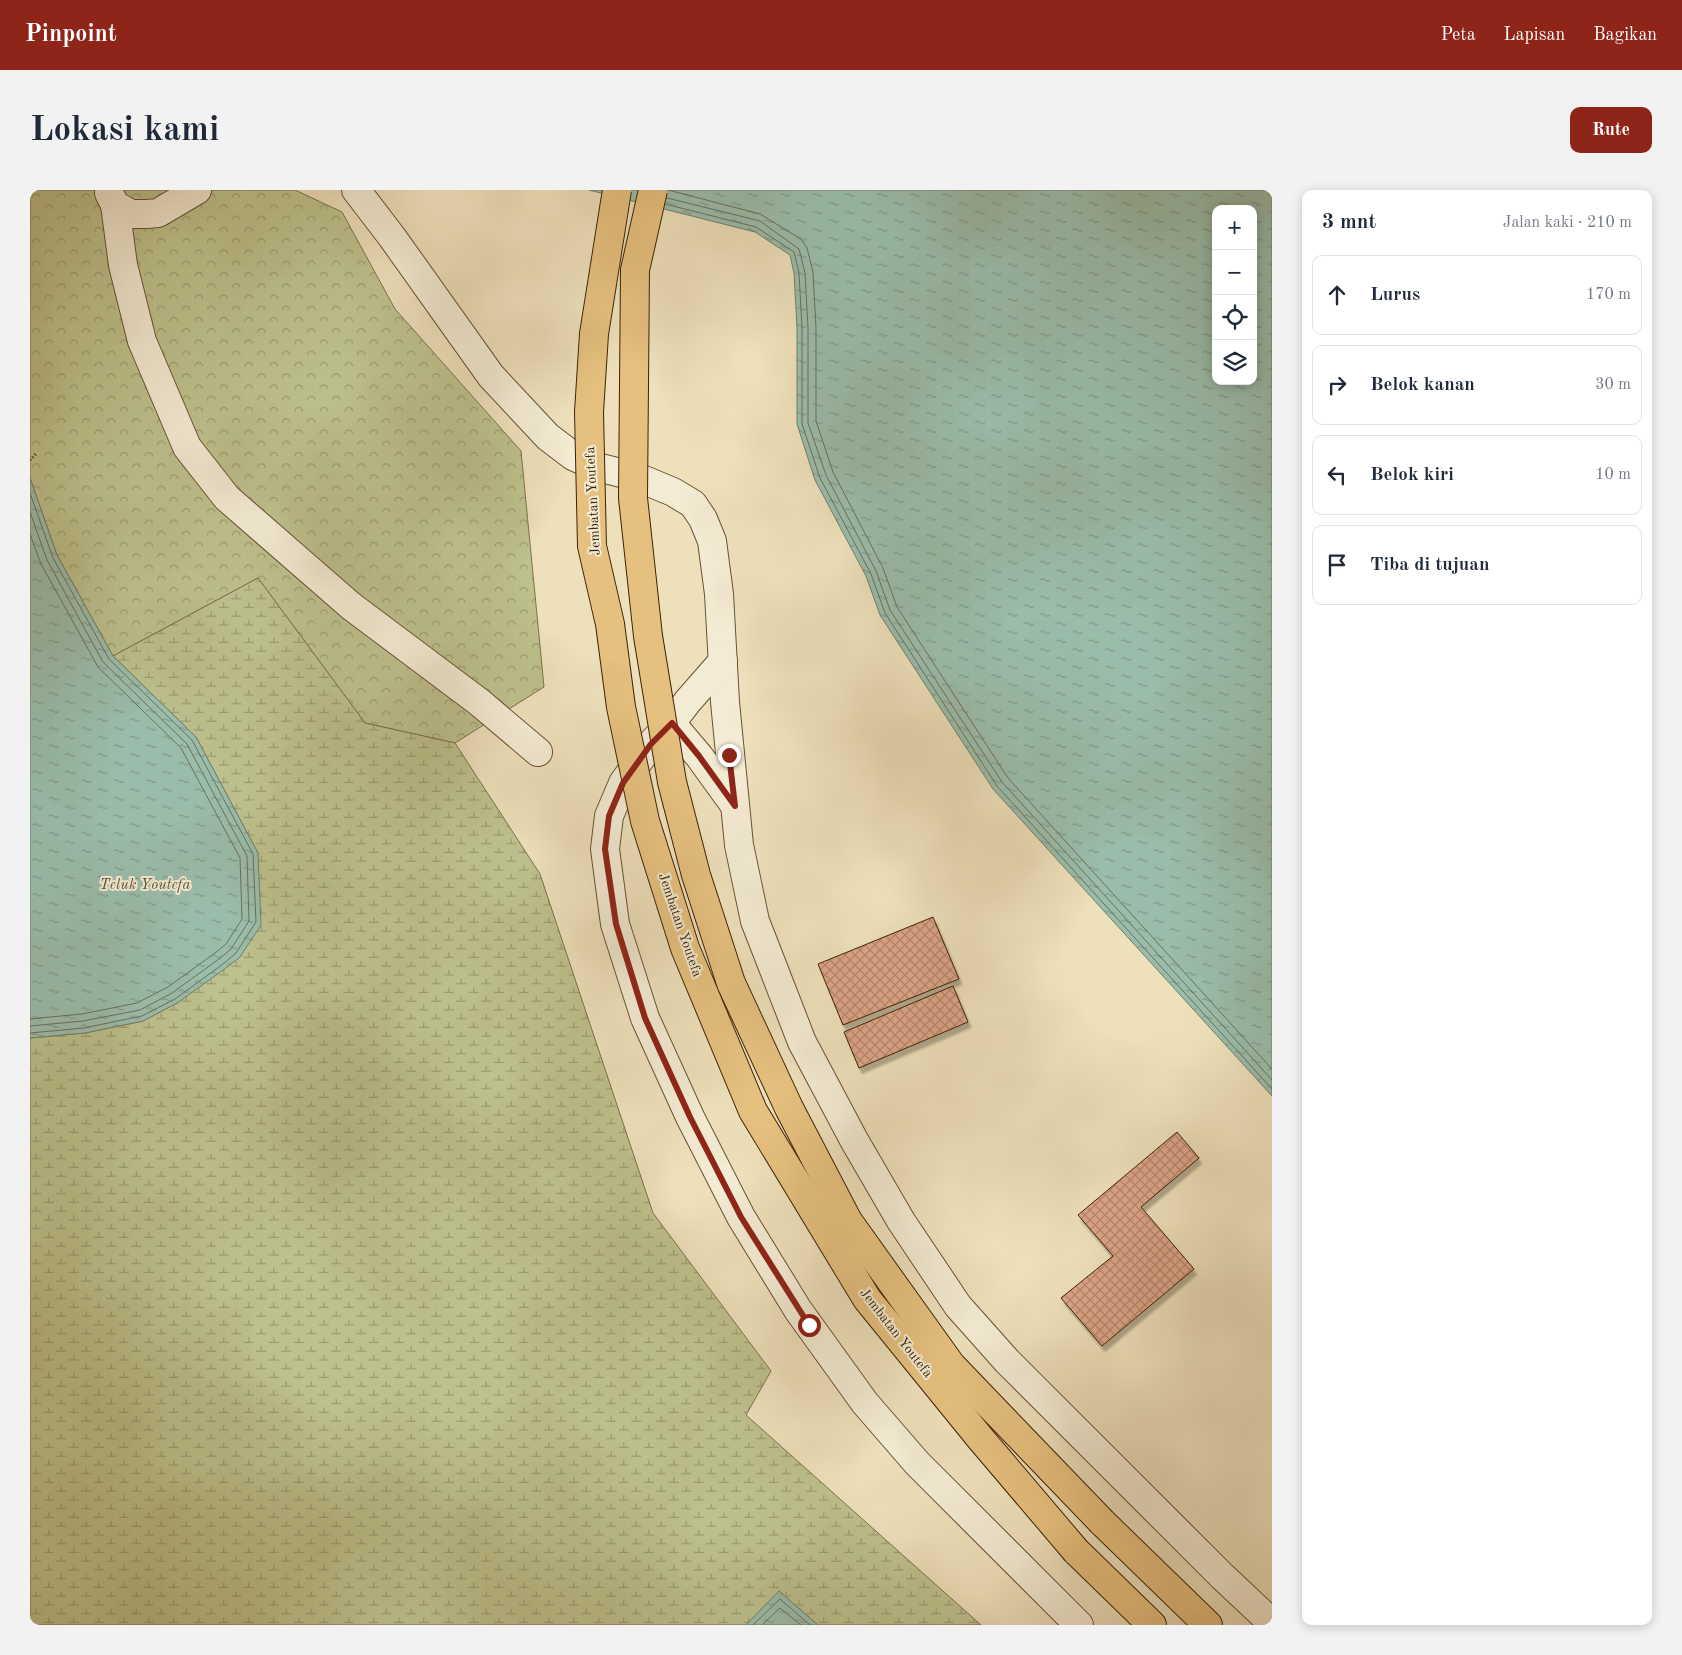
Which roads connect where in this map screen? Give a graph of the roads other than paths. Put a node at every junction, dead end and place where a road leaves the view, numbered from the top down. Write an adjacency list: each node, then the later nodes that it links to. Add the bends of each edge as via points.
1 (197, 190): 5 (street, via 158,213 130,214)
2 (356, 190): 6 (street, via 492,376 548,437 573,456 597,467 637,477 693,504 712,541)
3 (617, 190): 12 (highway, Jembatan Youtefa, bridge, via 594,334 589,412 592,546 610,624 621,707 645,821 685,948 753,1111 867,1299 1076,1551)
4 (653, 190): 13 (highway, Jembatan Youtefa, bridge, via 635,270 633,498 648,636 672,782 696,875 731,983 789,1108 848,1221 952,1365 1102,1522)
5 (111, 197): 8 (street, via 123,266 142,341 187,447 227,498 352,606 479,702)
6 (723, 661): 7 (street); 9 (street)
7 (672, 723): 9 (street); 11 (street, via 651,744 623,783 609,816 605,849 616,924 645,1018 741,1217 798,1310 865,1403 917,1463)
8 (538, 752)
9 (735, 806): 10 (street, via 739,845 755,921 802,1042 901,1221 958,1306 1007,1362)
10 (1272, 1624)
11 (1079, 1625)
12 (1152, 1625)
13 (1208, 1625)

